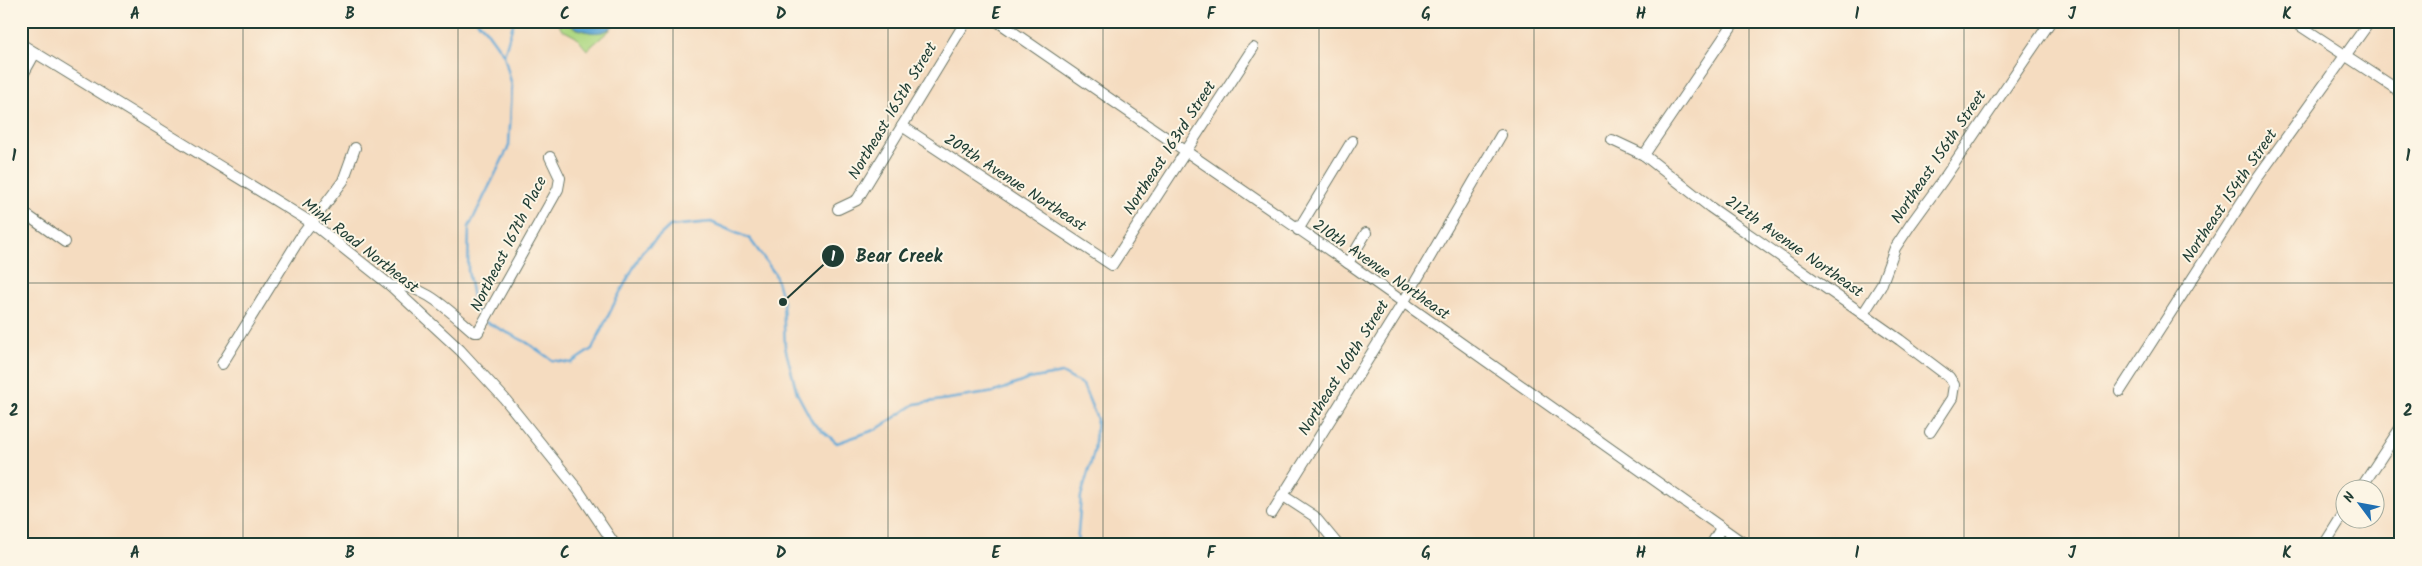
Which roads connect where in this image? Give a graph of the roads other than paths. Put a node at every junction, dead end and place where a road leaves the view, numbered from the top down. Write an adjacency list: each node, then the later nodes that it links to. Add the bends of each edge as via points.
1 (966, 21): 13 (street, Northeast 165th Street)
2 (997, 21): 18 (street, 210th Avenue Northeast)
3 (1735, 21): 19 (street)
4 (2051, 21): 31 (street, Northeast 156th Street, via 1895,248 1881,286)
5 (2293, 21): 10 (street)
6 (2370, 21): 10 (street, Northeast 154th Street, via 2354,46)
7 (21, 44): 9 (street, Mink Road Northeast)
8 (1254, 48): 18 (street, Northeast 163rd Street)
9 (36, 53): 11 (street); 23 (street, Mink Road Northeast)
10 (2344, 54): 12 (street); 33 (street, Northeast 154th Street, via 2258,177)
11 (21, 78)
12 (2401, 92)
13 (902, 126): 21 (street, Northeast 165th Street, via 857,200); 28 (street, 209th Avenue Northeast)
14 (1501, 135): 30 (street, Northeast 160th Street)
15 (1612, 140): 19 (street, 212th Avenue Northeast)
16 (1352, 141): 24 (street)
17 (355, 148): 23 (street, via 342,181)
18 (1186, 151): 24 (street, 210th Avenue Northeast); 28 (street, Northeast 163rd Street)
19 (1644, 155): 31 (street, 212th Avenue Northeast, via 1710,207)
20 (550, 157): 29 (street, Northeast 167th Place, via 560,178 558,188 482,329 474,332 435,300 414,288)
21 (838, 208)
22 (21, 211): 26 (street)
23 (312, 223): 29 (street, Mink Road Northeast); 32 (street)
24 (1298, 230): 27 (street, 210th Avenue Northeast)
25 (1366, 233): 27 (street)
26 (65, 242)
27 (1348, 263): 30 (street, 210th Avenue Northeast)
28 (1112, 265)
29 (391, 286): 41 (street, Mink Road Northeast, via 460,350 510,404 578,490)
30 (1402, 303): 37 (street, Northeast 160th Street); 39 (street, 210th Avenue Northeast)
31 (1863, 314): 35 (street, 212th Avenue Northeast, via 1949,377 1954,385 1952,398)
32 (222, 364)
33 (2120, 391)
34 (2401, 427): 36 (street)
35 (1930, 432)
36 (2368, 478)
37 (1282, 495): 38 (street, Northeast 160th Street); 42 (street, via 1314,516)
38 (1272, 512)
39 (1721, 528): 43 (street); 44 (street, 210th Avenue Northeast)
40 (2335, 528): 45 (street)
41 (615, 545)
42 (1338, 545)
43 (1711, 545)
44 (1746, 545)
45 (2324, 545)

